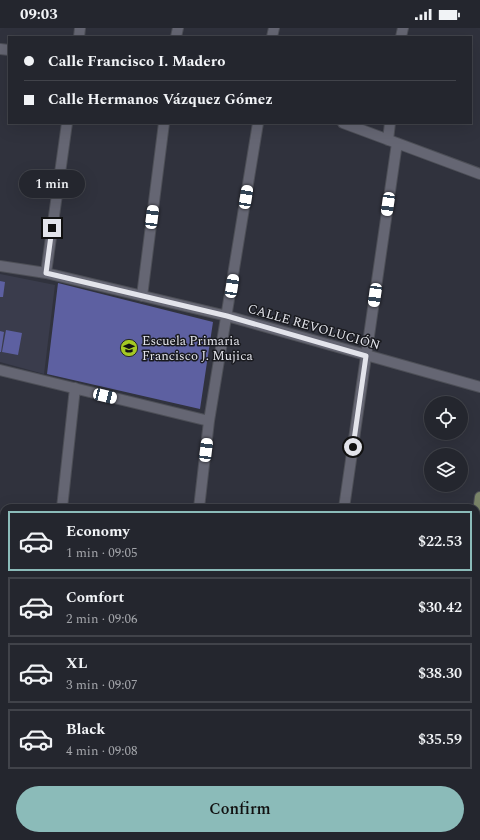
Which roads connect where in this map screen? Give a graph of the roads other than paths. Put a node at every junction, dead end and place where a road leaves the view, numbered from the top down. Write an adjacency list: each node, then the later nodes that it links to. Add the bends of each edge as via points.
1 (67, 124): 9 (street)
2 (164, 124): 10 (street)
3 (258, 124): 11 (street)
4 (346, 124): 6 (street)
5 (390, 124): 6 (street)
6 (392, 142): 7 (street); 12 (street)
7 (480, 174)
8 (0, 266): 9 (street, CALLE REVOLUCIÓN)
9 (46, 273): 10 (street, CALLE REVOLUCIÓN)
10 (142, 296): 11 (street, CALLE REVOLUCIÓN)
11 (227, 316): 12 (street, CALLE REVOLUCIÓN); 16 (street)
12 (366, 356): 14 (street, CALLE REVOLUCIÓN); 19 (street)
13 (0, 370): 15 (street)
14 (480, 387)
15 (75, 388): 16 (street); 17 (street)
16 (209, 421): 18 (street)
17 (62, 504)
18 (199, 504)
19 (345, 504)

